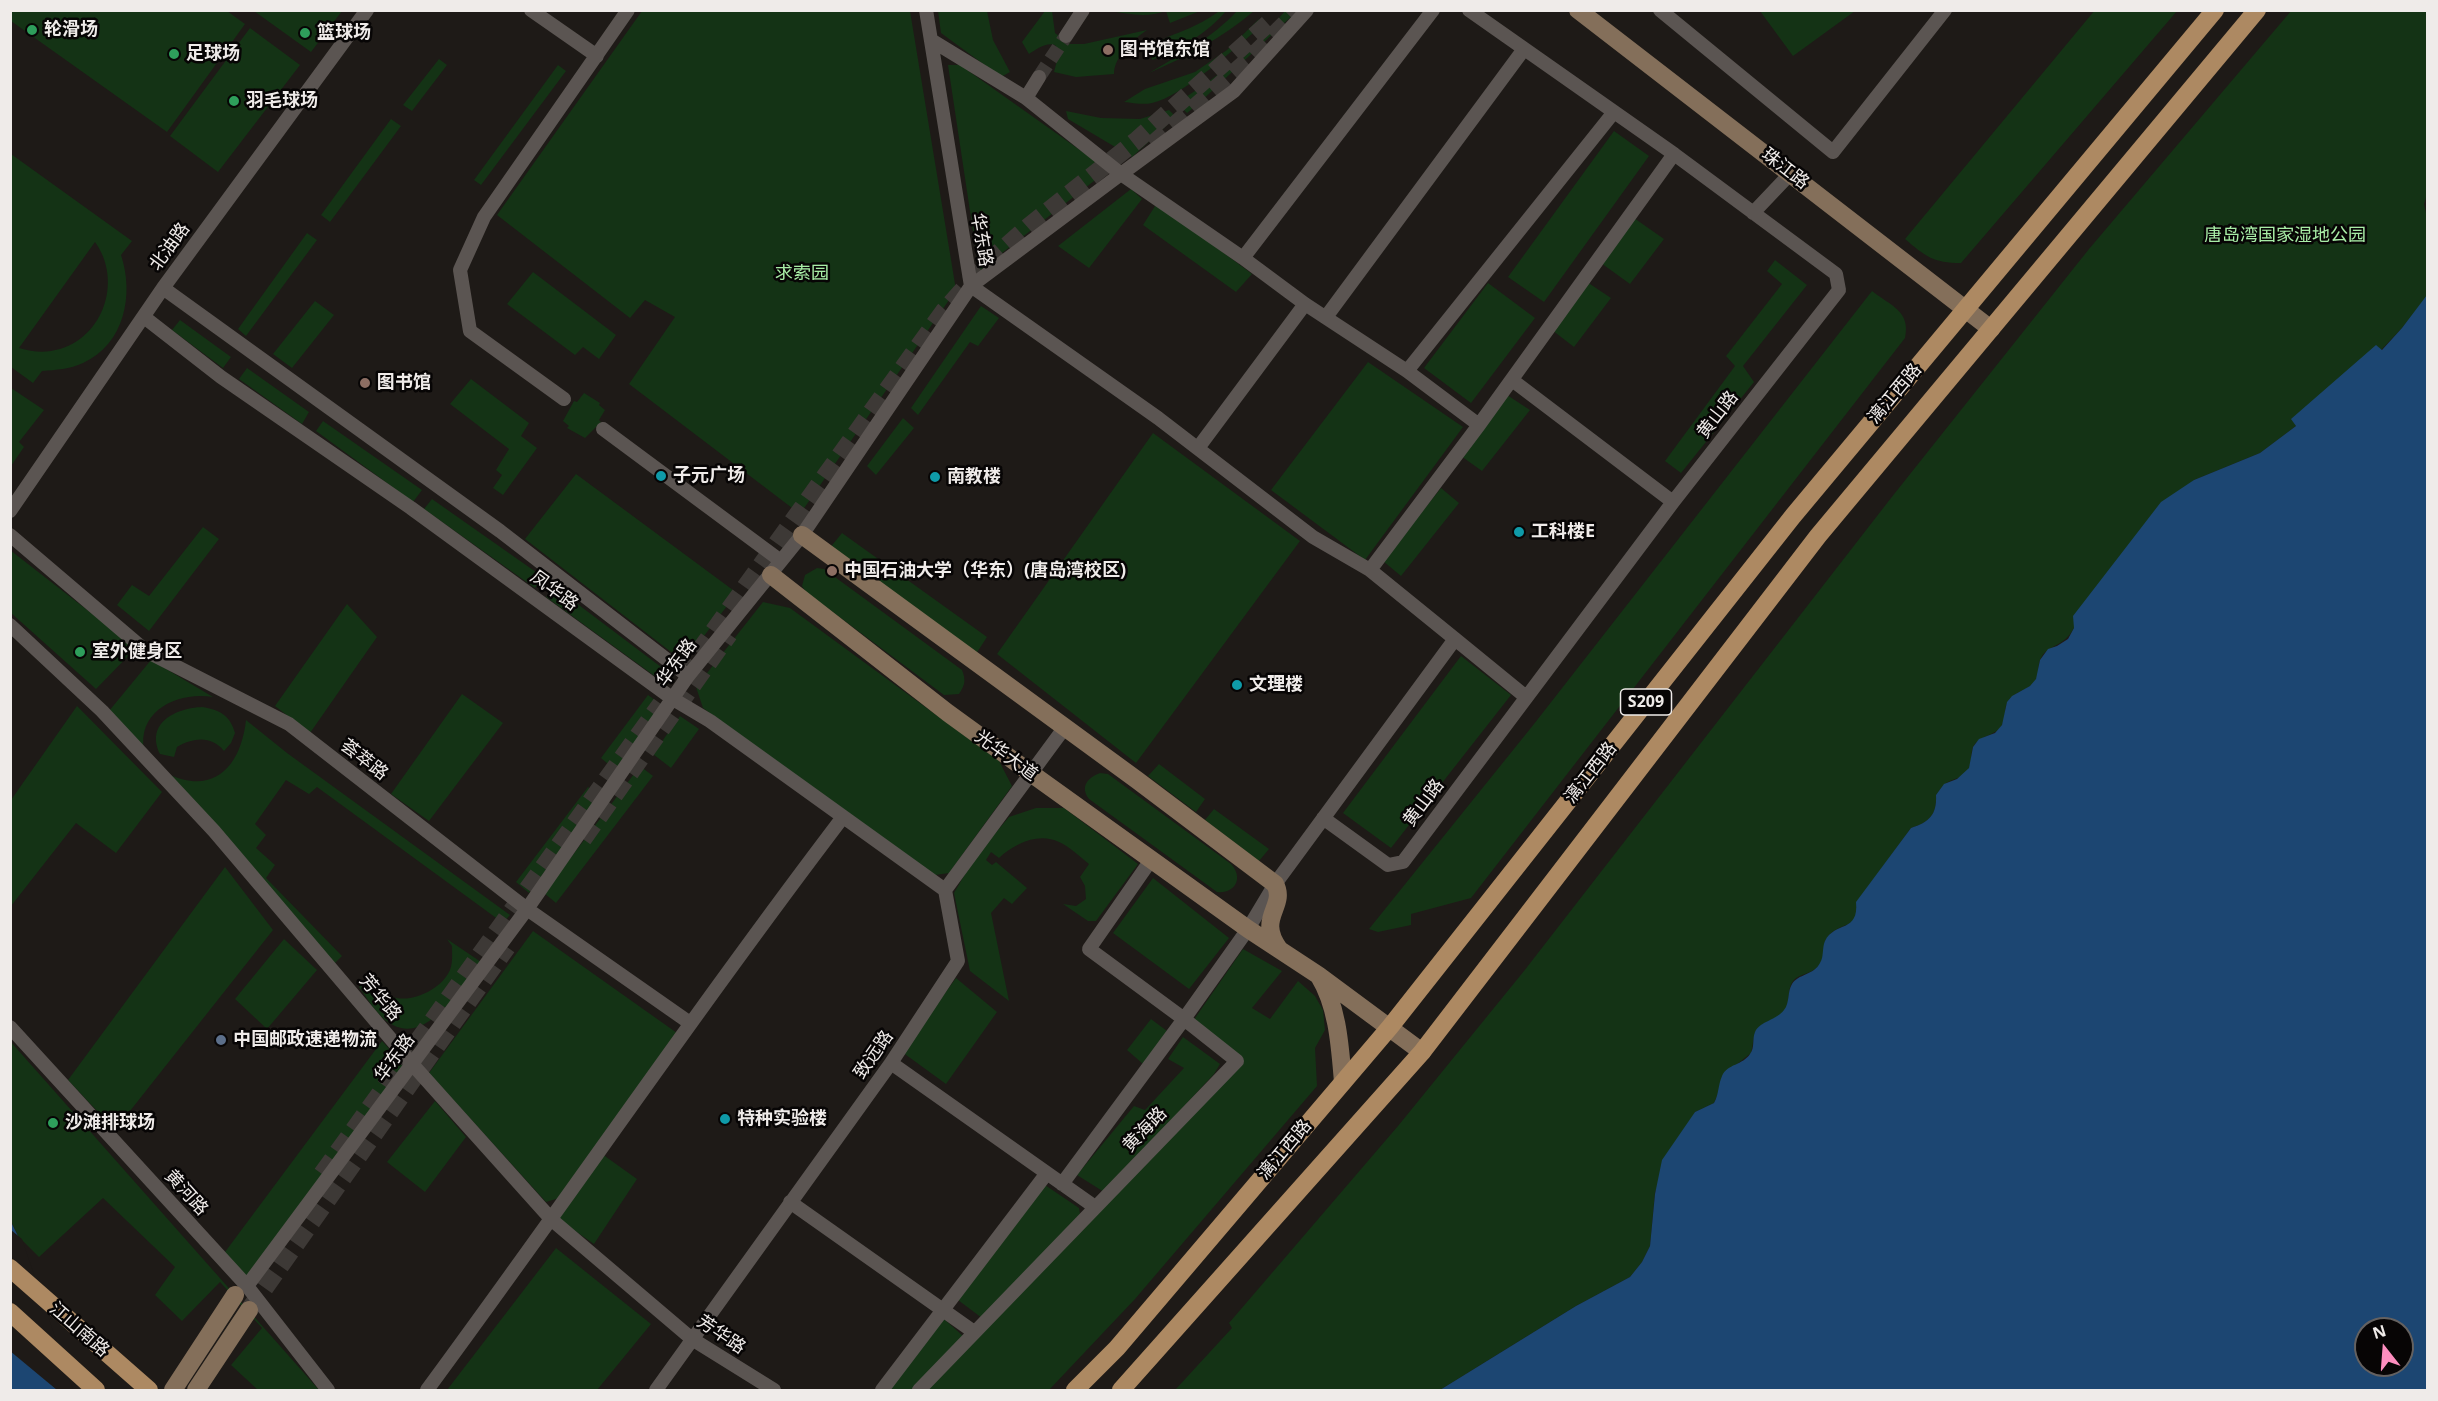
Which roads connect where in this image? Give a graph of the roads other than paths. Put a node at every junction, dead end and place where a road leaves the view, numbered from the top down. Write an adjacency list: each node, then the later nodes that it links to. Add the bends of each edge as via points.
1 (367, 10): 27 (street, 北油路)
2 (531, 10): 17 (street)
3 (628, 10): 17 (street)
4 (926, 10): 15 (street, 华东路)
5 (1083, 10): 14 (street)
6 (1307, 10): 22 (street, via 1234,91)
7 (1433, 10): 25 (street)
8 (1469, 10): 16 (street, 黄山路)
9 (1578, 10): 23 (street, 珠江路)
10 (1660, 10): 11 (street, via 1833,152)
11 (1945, 10)
12 (2215, 10): 29 (main road, 漓江西路 / S209)
13 (2257, 10): 32 (main road, 漓江西路 / S209)
14 (1066, 36)
15 (931, 40): 19 (street); 26 (street, 华东路)
16 (1524, 49): 20 (street, 黄山路); 31 (street)
17 (597, 56): 35 (street, via 483,217 460,270 470,331)
18 (1039, 77): 19 (street)
19 (1026, 98): 22 (street)
20 (1614, 112): 21 (street, 黄山路); 33 (street)
21 (1674, 154): 24 (street, 黄山路); 34 (street)
22 (1121, 174): 25 (street); 26 (street)
23 (1790, 174): 24 (street); 29 (street, 珠江路)
24 (1753, 213): 39 (street, 黄山路, via 1836,274 1839,290)
25 (1243, 258): 28 (street)
26 (971, 286): 38 (street); 42 (street, 华东路)
27 (163, 288): 30 (street, 北油路); 47 (street, 凤华路, via 500,531)
28 (1305, 304): 31 (street); 38 (street)
29 (1966, 309): 32 (street, 珠江路); 64 (main road, 漓江西路 / S209, via 1792,516)
30 (144, 317): 40 (street, 北油路); 49 (street, 凤华路, via 221,377 411,508)
31 (1326, 317): 33 (street)
32 (1991, 328): 65 (main road, 漓江西路 / S209, via 1818,537)
33 (1407, 371): 36 (street)
34 (1512, 380): 36 (street); 39 (street)
35 (564, 399)
36 (1479, 425): 44 (street)
37 (603, 429): 43 (street, 光华大道)
38 (1198, 448): 44 (street, via 1313,537)
39 (1673, 502): 48 (street, 黄山路)
40 (10, 511)
41 (10, 535): 57 (street, 荟萃路, via 146,651 289,724)
42 (802, 535): 43 (street, 华东路); 50 (street)
43 (776, 568): 47 (street, 华东路); 51 (street, 光华大道, via 948,713)
44 (1370, 570): 46 (street)
45 (10, 625): 67 (street, 芳华路, via 102,711 214,831)
46 (1455, 639): 48 (street); 53 (street)
47 (688, 676): 49 (street, 华东路)
48 (1526, 697): 53 (street, 黄山路, via 1402,862 1388,865)
49 (673, 699): 52 (street, 凤华路, via 710,721); 57 (street, 华东路)
50 (1065, 727): 51 (street); 55 (street)
51 (1032, 774): 54 (street, 光华大道); 56 (street)
52 (843, 817): 56 (street, 凤华路); 62 (street)
53 (1323, 818): 55 (street)
54 (1151, 860): 58 (street, 光华大道); 61 (street, via 1089,949)
55 (1275, 884): 58 (street); 59 (street, via 1278,901 1269,927)
56 (945, 890): 66 (street, 致远路, via 958,961)
57 (527, 909): 62 (street, 荟萃路); 67 (street, 华东路)
58 (1248, 928): 59 (street, 光华大道); 61 (street)
59 (1280, 950): 60 (street, 光华大道)
60 (1318, 975): 64 (street, 光华大道); 68 (street, via 1334,1013)
61 (1184, 1019): 70 (street); 72 (street, 黄海路, via 1237,1061)
62 (690, 1023): 73 (street)
63 (10, 1026): 75 (street, 黄河路)
64 (1390, 1027): 65 (street, 光华大道); 68 (main road, 漓江西路 / S209)
65 (1422, 1052): 92 (main road, 漓江西路 / S209)
66 (891, 1063): 69 (street); 71 (street, 致远路)
67 (413, 1065): 73 (street, 芳华路); 75 (street, 华东路)
68 (1343, 1082): 91 (main road, 漓江西路 / S209, via 1117,1348)
69 (1047, 1173): 70 (street); 76 (street)
70 (1062, 1184): 72 (street)
71 (790, 1202): 76 (street); 80 (street, 致远路)
72 (1095, 1207): 79 (street, 黄海路)
73 (552, 1220): 80 (street, 芳华路); 86 (street)
74 (10, 1268): 82 (main road, 江山南路)
75 (241, 1291): 83 (street); 85 (street, 黄河路)
76 (944, 1309): 79 (street); 89 (street)
77 (249, 1310): 84 (street)
78 (10, 1312): 81 (main road, 江山南路)
79 (974, 1332): 90 (street, 黄海路)
80 (692, 1339): 87 (street, 致远路); 88 (street, 芳华路)
81 (96, 1390)
82 (149, 1390)
83 (173, 1390)
84 (196, 1390)
85 (328, 1390)
86 (427, 1390)
87 (656, 1390)
88 (774, 1390)
89 (882, 1390)
90 (919, 1390)
91 (1075, 1390)
92 (1121, 1390)

